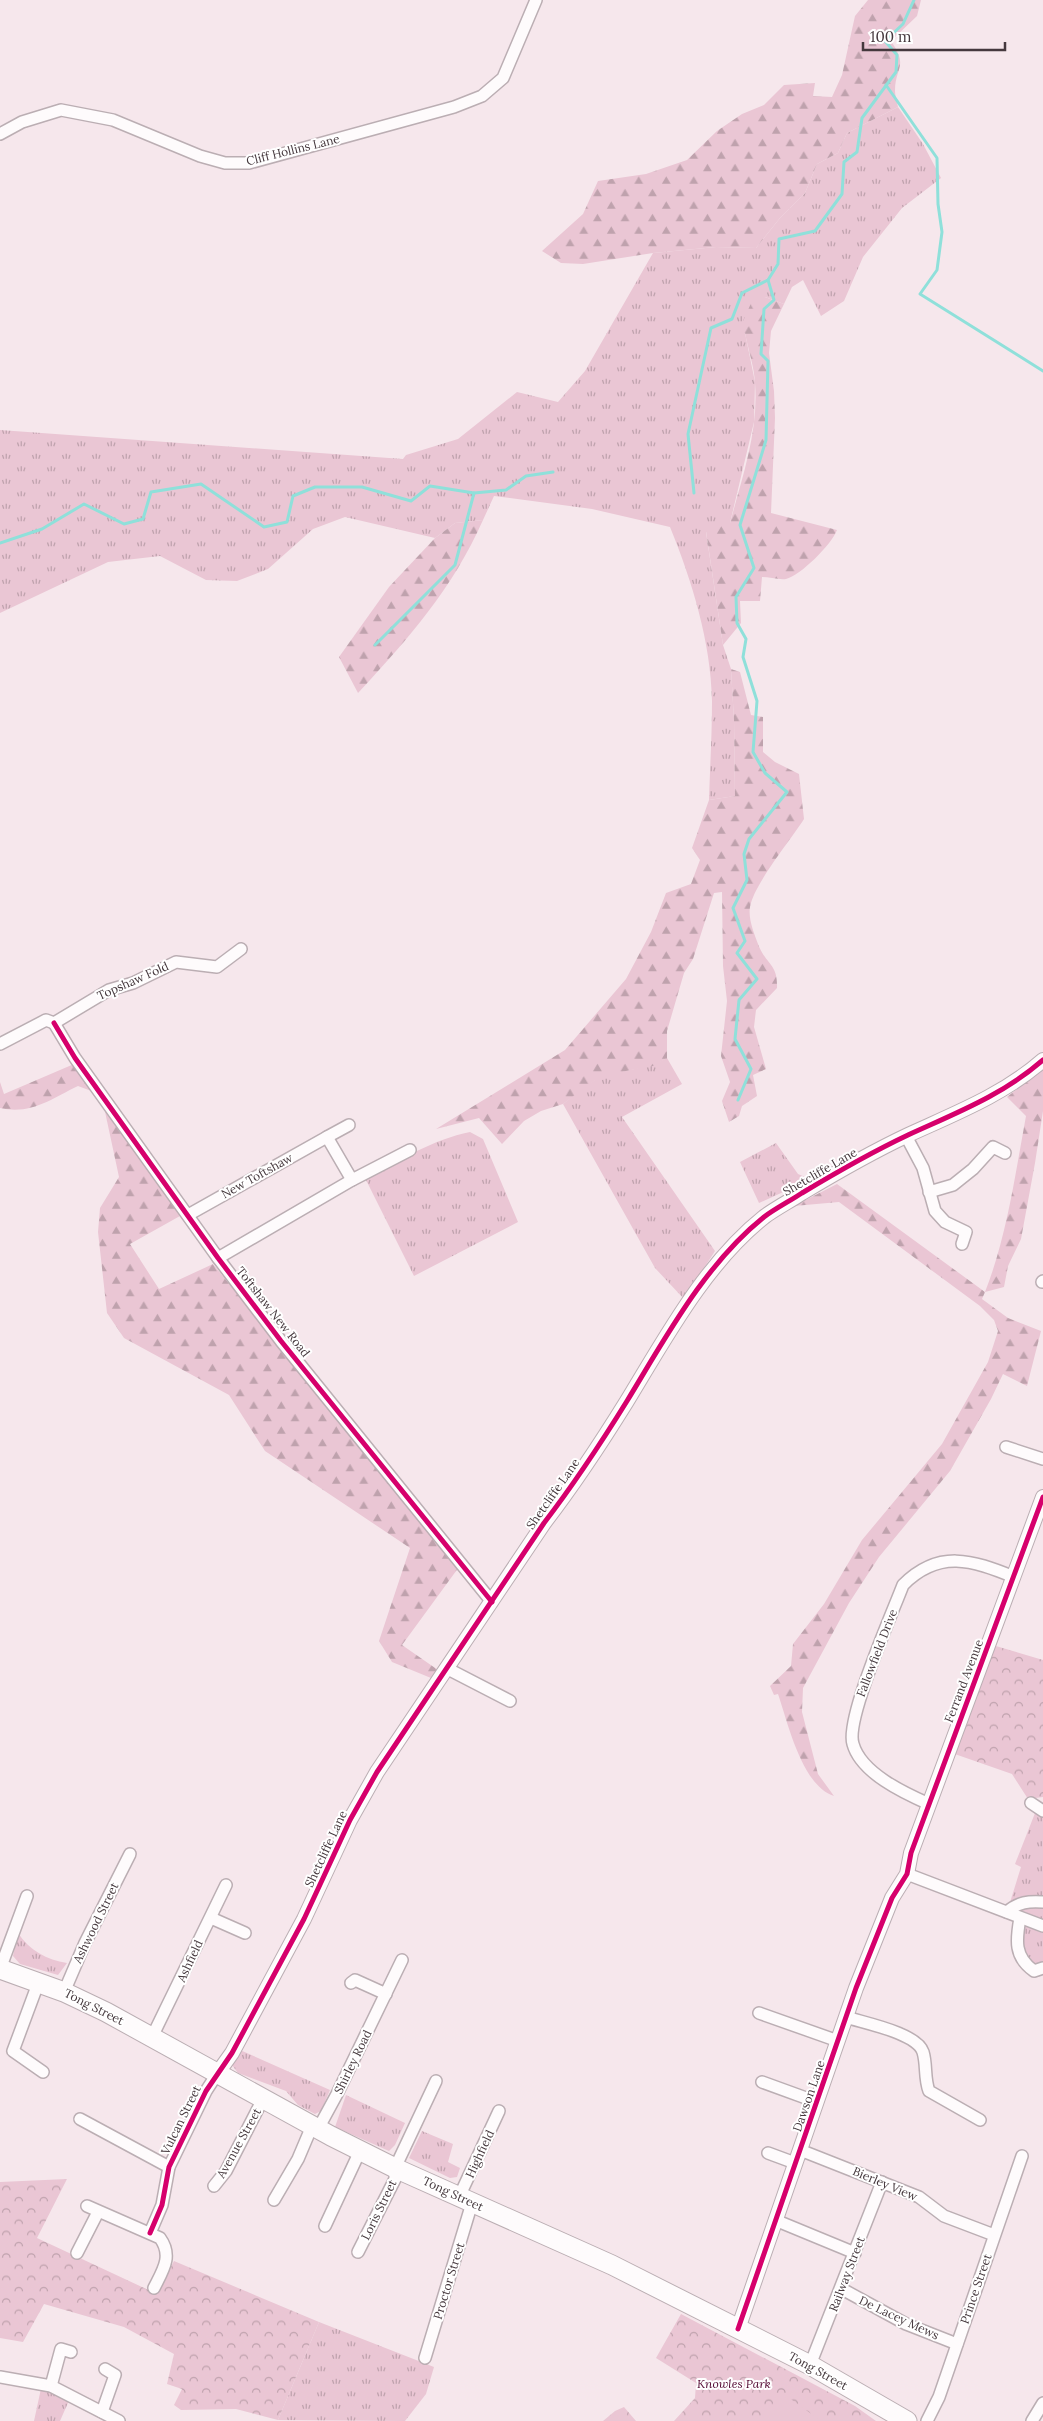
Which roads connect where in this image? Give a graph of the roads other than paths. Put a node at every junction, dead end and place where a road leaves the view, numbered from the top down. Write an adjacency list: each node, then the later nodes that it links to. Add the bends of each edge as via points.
1 (536, 0): 2 (street, Cliff Hollins Lane, via 503,78 482,96 249,163 217,161 113,120 61,110 22,122)
2 (0, 134)
3 (241, 949): 4 (street, Topshaw Fold, via 217,967 176,962 133,983 109,990)
4 (54, 1023): 5 (street, Topshaw Fold, via 46,1020); 16 (street, Toftshaw New Road)
5 (0, 1044)
6 (1043, 1060): 8 (street, Shetcliffe Lane, via 1007,1088)
7 (349, 1125): 10 (street, New Toftshaw)
8 (906, 1136): 15 (street, via 924,1168); 24 (street, Shetcliffe Lane, via 826,1178 741,1236 660,1346 609,1430)
9 (986, 1137): 11 (street)
10 (327, 1138): 14 (street); 16 (street, New Toftshaw)
11 (994, 1147): 13 (street); 15 (street, via 953,1185)
12 (410, 1150): 14 (street)
13 (1005, 1153)
14 (352, 1180): 18 (street)
15 (928, 1192): 17 (street, via 935,1211 945,1222 966,1232)
16 (188, 1215): 18 (street, Toftshaw New Road)
17 (962, 1244)
18 (218, 1258): 24 (street, Toftshaw New Road)
19 (1006, 1447): 20 (street)
20 (1043, 1459)
21 (1043, 1497): 22 (street, Ferrand Avenue)
22 (1039, 1520): 23 (street, Ferrand Avenue)
23 (1014, 1577): 28 (street, Ferrand Avenue); 28 (street, Fallowfield Drive, via 978,1562 956,1561 929,1564 914,1574 903,1585 862,1693 851,1733 857,1754 893,1788)
24 (492, 1602): 25 (street, Shetcliffe Lane)
25 (448, 1669): 26 (street, via 506,1699); 52 (street, Shetcliffe Lane, via 377,1772 350,1820 304,1919)
26 (497, 1708)
27 (1031, 1803): 29 (street)
28 (929, 1804): 31 (street, Ferrand Avenue)
29 (1043, 1811)
30 (130, 1854): 45 (street, Ashwood Street)
31 (907, 1874): 35 (street); 48 (street, Dawson Lane, via 892,1898)
32 (226, 1885): 36 (street, Ashfield)
33 (27, 1896): 42 (street)
34 (1043, 1902): 35 (street, via 1028,1901)
35 (1007, 1912): 37 (street)
36 (211, 1918): 39 (street); 49 (street, Ashfield)
37 (1020, 1918): 38 (street); 41 (street, via 1018,1948 1023,1963 1034,1972)
38 (1043, 1926)
39 (245, 1933)
40 (402, 1960): 46 (street, Shirley Road)
41 (1043, 1968)
42 (0, 1969): 43 (highway, Tong Street)
43 (39, 1981): 45 (highway, Tong Street); 51 (street, via 13,2052)
44 (351, 1983): 46 (street, via 355,1980)
45 (64, 1992): 49 (highway, Tong Street)
46 (386, 1994): 60 (street, Shirley Road)
47 (759, 2013): 50 (street)
48 (846, 2017): 50 (street, Dawson Lane); 59 (street, via 910,2037 924,2053 925,2080 929,2091)
49 (152, 2037): 52 (highway, Tong Street)
50 (838, 2041): 56 (street, Dawson Lane)
51 (43, 2072)
52 (217, 2074): 55 (highway, Tong Street); 66 (street, Vulcan Street)
53 (436, 2081): 67 (street, Loris Street)
54 (762, 2082): 56 (street)
55 (263, 2099): 60 (highway, Tong Street); 69 (street, Avenue Street, via 226,2171)
56 (817, 2102): 61 (street, Dawson Lane)
57 (499, 2111): 71 (street, Highfield)
58 (80, 2119): 66 (street)
59 (980, 2120)
60 (315, 2127): 62 (highway, Tong Street); 70 (street, Shirley Road)
61 (800, 2150): 65 (street, Dawson Lane); 68 (street, Bierley View)
62 (360, 2151): 67 (highway, Tong Street); 75 (street)
63 (768, 2153): 65 (street)
64 (1022, 2156): 77 (street, Prince Street)
65 (795, 2163): 74 (street, Dawson Lane)
66 (169, 2167): 76 (street, Vulcan Street, via 162,2205)
67 (395, 2168): 71 (highway, Tong Street); 78 (street, Loris Street, via 395,2179)
68 (882, 2182): 77 (street, Bierley View, via 919,2197 944,2216); 80 (street, Railway Street)
69 (214, 2186)
70 (274, 2200)
71 (466, 2200): 83 (highway, Tong Street, via 612,2265); 86 (street, Proctor Street)
72 (87, 2206): 73 (street)
73 (98, 2212): 76 (street); 79 (street)
74 (775, 2220): 80 (street); 83 (street, Dawson Lane)
75 (325, 2226)
76 (150, 2233): 81 (street, via 160,2238 166,2247 167,2260)
77 (994, 2235): 84 (street, Prince Street)
78 (358, 2252)
79 (77, 2253)
80 (855, 2253): 82 (street, Railway Street)
81 (154, 2288)
82 (842, 2290): 84 (street, De Lacey Mews, via 906,2324); 87 (street, Railway Street)
83 (738, 2329): 87 (highway, Tong Street)
84 (957, 2344): 95 (street, Prince Street)
85 (71, 2352): 90 (street, via 61,2349)
86 (425, 2358)
87 (810, 2366): 94 (highway, Tong Street)
88 (105, 2369): 92 (street, via 115,2375)
89 (0, 2378): 90 (street)
90 (51, 2386): 92 (street)
91 (1043, 2403): 96 (street)
92 (102, 2412): 93 (street)
93 (119, 2421)
94 (907, 2421)
95 (927, 2421)
96 (1032, 2421)

